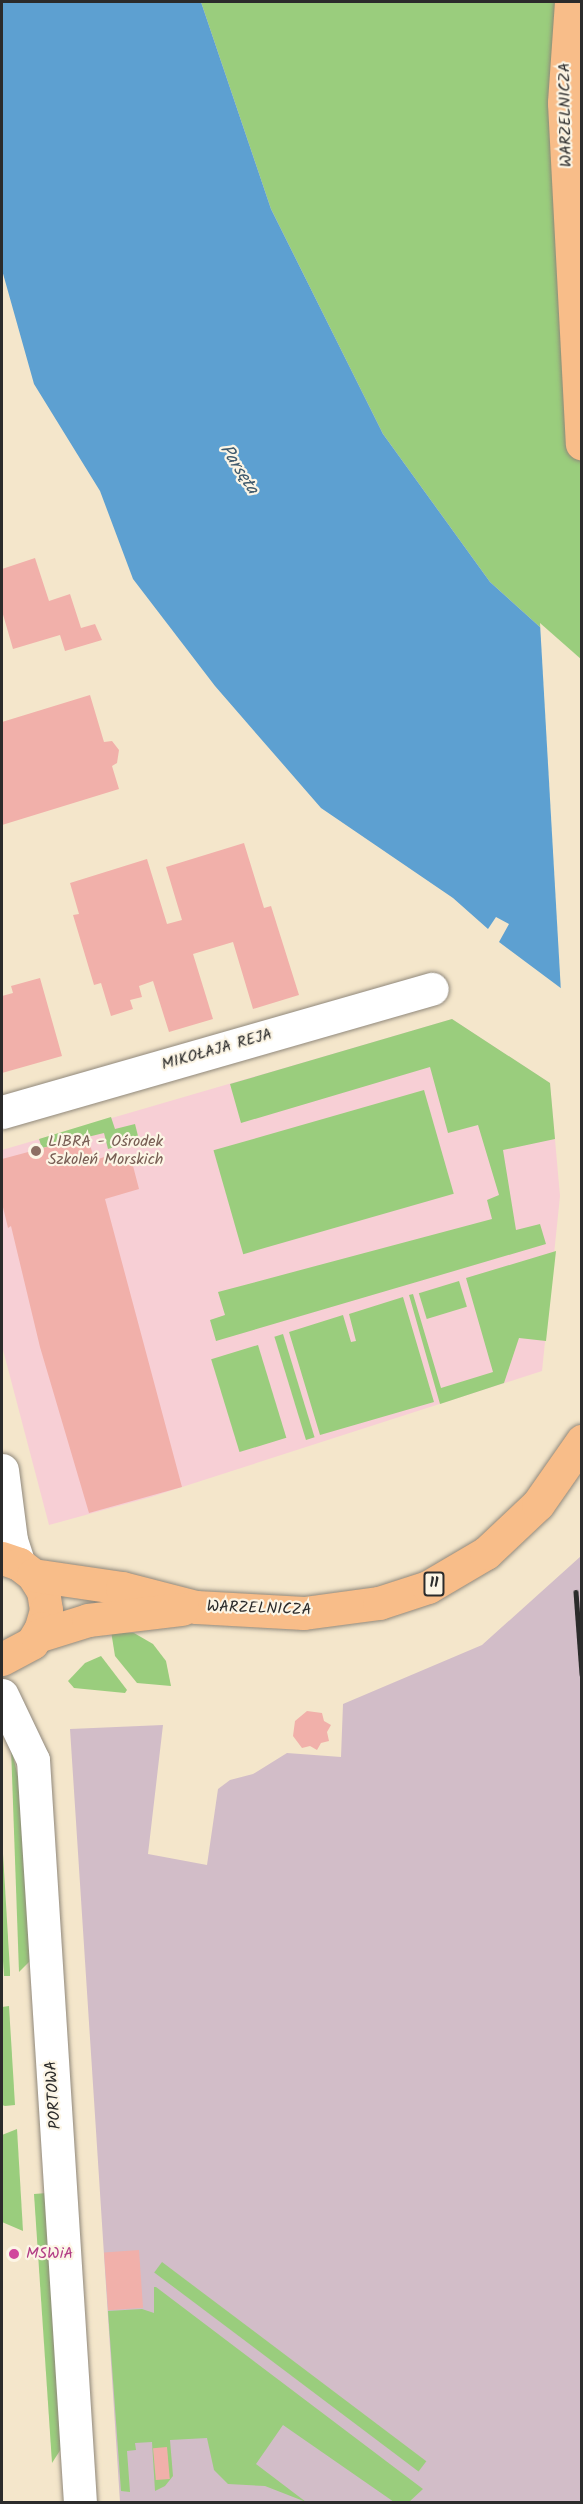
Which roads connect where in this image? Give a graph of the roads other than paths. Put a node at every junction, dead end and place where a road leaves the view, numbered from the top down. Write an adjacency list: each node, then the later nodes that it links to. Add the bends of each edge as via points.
1 (571, 2): 2 (main road, WARZELNICZA, via 564,113)
2 (582, 444)
3 (432, 988): 4 (street, MIKOŁAJA REJA)
4 (2, 1113)
5 (582, 1441): 8 (main road, WARZELNICZA / 11, via 550,1490 486,1553 414,1593 363,1606 304,1613)
6 (2, 1470): 7 (street)
7 (18, 1565): 8 (main road, WARZELNICZA / 11); 9 (main road, via 45,1600 44,1619)
8 (196, 1607): 9 (main road, WARZELNICZA / 11, via 88,1620)
9 (37, 1636): 10 (main road, 11, via 25,1649)
10 (2, 1659)
11 (2, 1695): 12 (street, PORTOWA, via 33,1760)
12 (80, 2502)

